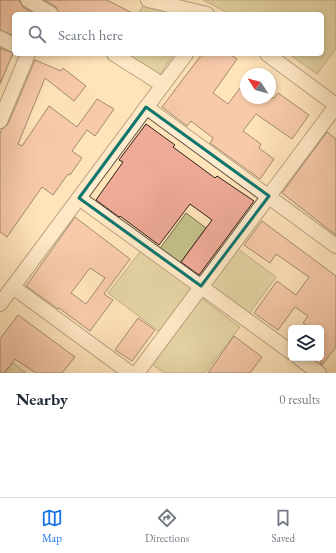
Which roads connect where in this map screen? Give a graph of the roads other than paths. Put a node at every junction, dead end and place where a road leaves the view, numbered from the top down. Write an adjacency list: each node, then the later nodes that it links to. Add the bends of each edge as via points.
1 (28, 0): 3 (street)
2 (148, 0): 4 (street)
3 (48, 12)
4 (199, 12)
5 (0, 38): 6 (street)
6 (12, 44)
7 (27, 56): 14 (street)
8 (117, 56): 11 (street)
9 (185, 56): 11 (street)
10 (270, 56): 12 (street)
11 (163, 85): 13 (street)
12 (336, 105): 15 (street)
13 (146, 107): 15 (street); 16 (street)
14 (0, 122)
15 (269, 196): 17 (street); 18 (street)
16 (79, 198): 18 (street); 19 (street)
17 (336, 246)
18 (201, 286): 21 (street); 24 (street)
19 (13, 287): 20 (street); 23 (street)
20 (0, 304)
21 (288, 350)
22 (303, 361): 25 (street)
23 (130, 373)
24 (137, 373)
25 (320, 373)

